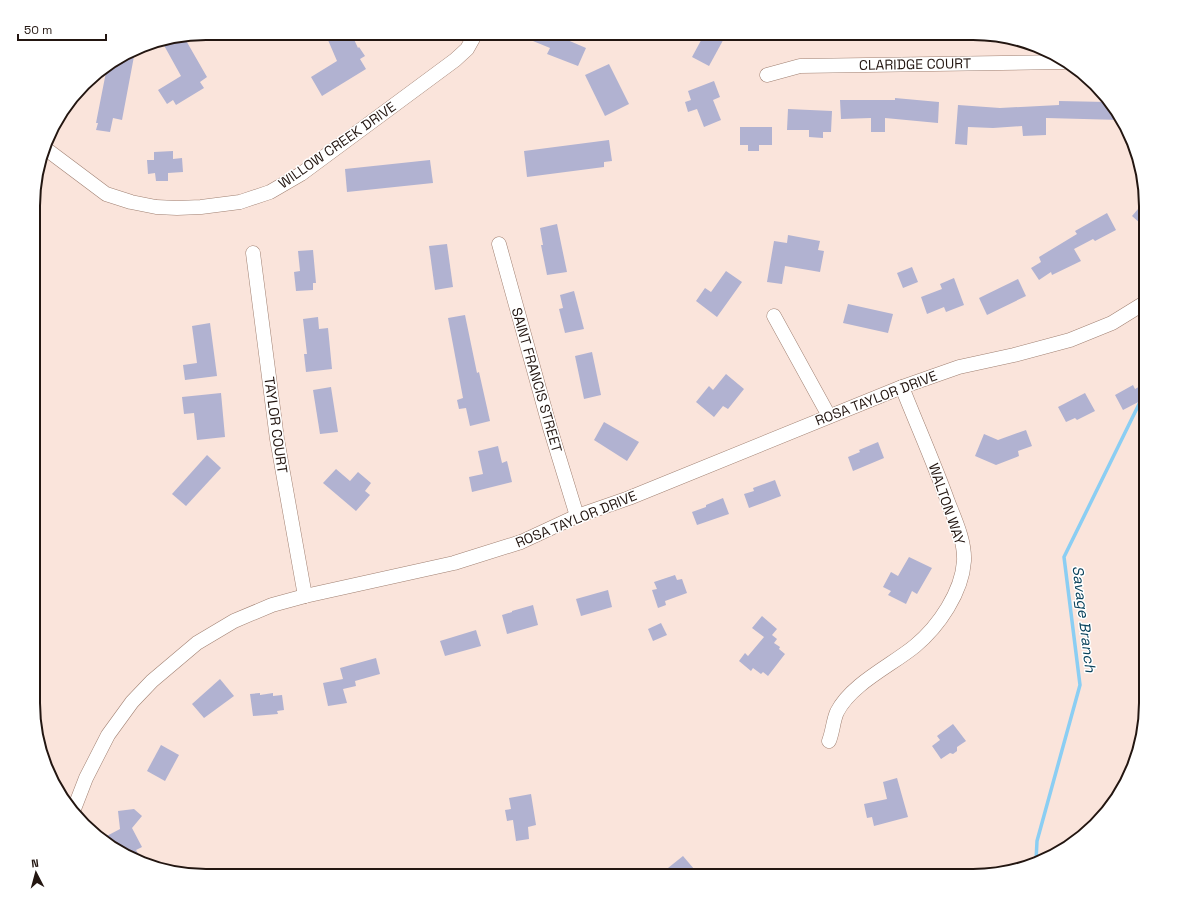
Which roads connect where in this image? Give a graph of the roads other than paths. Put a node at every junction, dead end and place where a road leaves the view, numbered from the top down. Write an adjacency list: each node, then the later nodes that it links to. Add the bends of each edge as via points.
1 (472, 40): 4 (street, WILLOW CREEK DRIVE, via 455,60 301,174 270,192 240,202 177,208 131,202 106,194)
2 (1056, 62): 3 (street, CLARIDGE COURT, via 800,66)
3 (767, 75)
4 (50, 152)
5 (499, 244): 11 (street, SAINT FRANCIS STREET)
6 (253, 253): 12 (street, TAYLOR COURT, via 277,439)
7 (1139, 306): 9 (street, ROSA TAYLOR DRIVE, via 1112,322 1070,340 959,367)
8 (774, 316): 10 (street)
9 (902, 387): 10 (street, ROSA TAYLOR DRIVE); 13 (street, WALTON WAY, via 958,529 964,560 961,578 946,611 925,638 860,684 846,698 837,712)
10 (829, 416): 11 (street, ROSA TAYLOR DRIVE, via 629,498)
11 (577, 516): 12 (street, ROSA TAYLOR DRIVE, via 521,542 454,563)
12 (305, 596): 14 (street, ROSA TAYLOR DRIVE, via 272,605 234,620 197,643 152,681 132,702 108,735)
13 (829, 741)
14 (75, 806)

